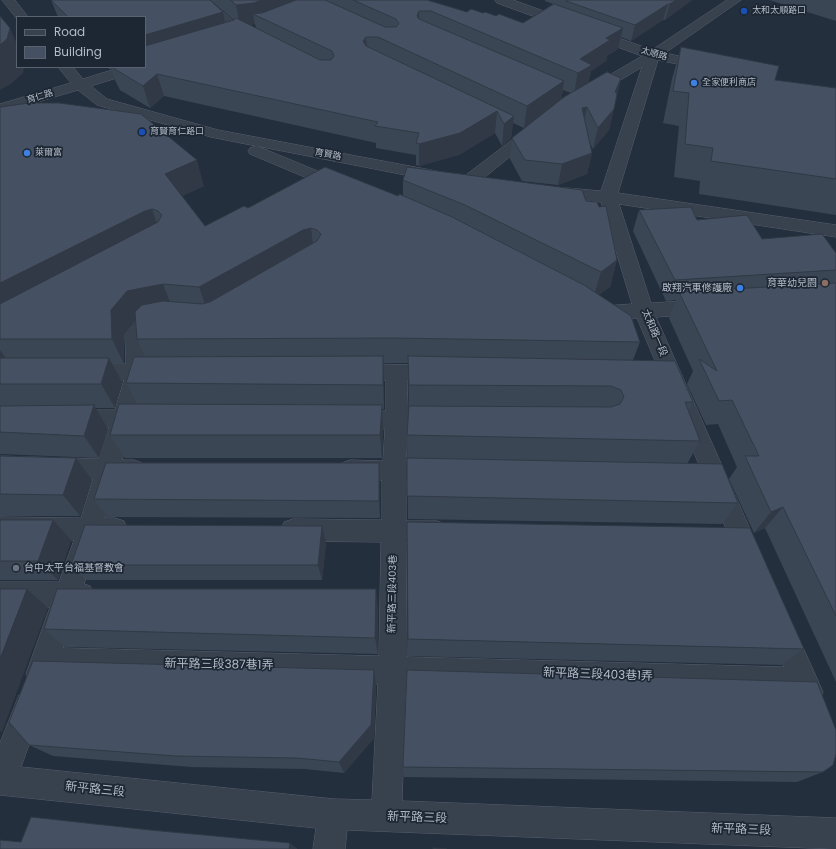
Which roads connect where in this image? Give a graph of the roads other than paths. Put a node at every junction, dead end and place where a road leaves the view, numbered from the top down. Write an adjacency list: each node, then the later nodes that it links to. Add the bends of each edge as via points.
1 (8, 0): 5 (street)
2 (201, 0): 6 (street)
3 (501, 0): 9 (street, 太順路)
4 (735, 0): 9 (street)
5 (21, 16)
6 (237, 31): 7 (street); 8 (street, via 233,37)
7 (252, 34)
8 (211, 44)
9 (653, 55): 12 (street, 太順路); 14 (street); 24 (street)
10 (67, 68): 13 (street, 育賢路)
11 (134, 68): 13 (street, 育仁路)
12 (721, 70)
13 (81, 85): 15 (street, 育仁路); 18 (street, 育賢路, via 102,102)
14 (582, 98)
15 (0, 109)
16 (543, 123): 19 (street)
17 (512, 130): 19 (street)
18 (216, 134): 20 (street, 育賢路); 23 (street)
19 (526, 137): 20 (street)
20 (468, 182): 21 (street, 育賢路)
21 (491, 185)
22 (538, 190): 24 (street)
23 (355, 193)
24 (608, 197): 25 (street); 28 (street, 太和路一段)
25 (836, 231)
26 (580, 302): 28 (street, via 601,313)
27 (721, 306): 28 (street)
28 (644, 311): 37 (street, 太和路一段)
29 (181, 319): 30 (street, via 146,323 135,335)
30 (137, 372): 31 (street); 34 (street); 38 (street)
31 (168, 372)
32 (333, 372): 33 (street)
33 (396, 372): 35 (street); 42 (street, 新平路三段403巷)
34 (65, 373)
35 (459, 373)
36 (649, 376): 37 (street)
37 (673, 377): 57 (street, 太和路一段, via 703,475)
38 (124, 418): 39 (street); 40 (street); 45 (street)
39 (155, 418)
40 (54, 419)
41 (335, 420): 42 (street)
42 (397, 420): 43 (street); 48 (street, 新平路三段403巷)
43 (460, 420)
44 (0, 466): 45 (street)
45 (109, 470): 46 (street); 51 (street)
46 (156, 470)
47 (331, 470): 48 (street)
48 (394, 470): 49 (street); 54 (street, 新平路三段403巷)
49 (457, 471)
50 (0, 528): 51 (street)
51 (90, 529): 52 (street); 60 (street)
52 (137, 529)
53 (270, 530): 54 (street)
54 (394, 531): 55 (street); 64 (street, 新平路三段403巷, via 380,594)
55 (458, 532)
56 (718, 537): 57 (street)
57 (742, 538): 58 (street, 太和路一段)
58 (757, 573)
59 (0, 594): 60 (street)
60 (67, 595): 61 (street); 63 (street)
61 (107, 595)
62 (773, 609): 65 (street)
63 (45, 661): 64 (street, 新平路三段387巷1弄); 67 (street)
64 (393, 669): 65 (street, 新平路三段403巷1弄); 69 (street, 新平路三段403巷)
65 (804, 680): 66 (street)
66 (818, 715)
67 (0, 780): 68 (street, 新平路三段)
68 (334, 814): 69 (street, 新平路三段); 71 (street)
69 (386, 817): 70 (street, 新平路三段)
70 (836, 834)
71 (329, 849)

